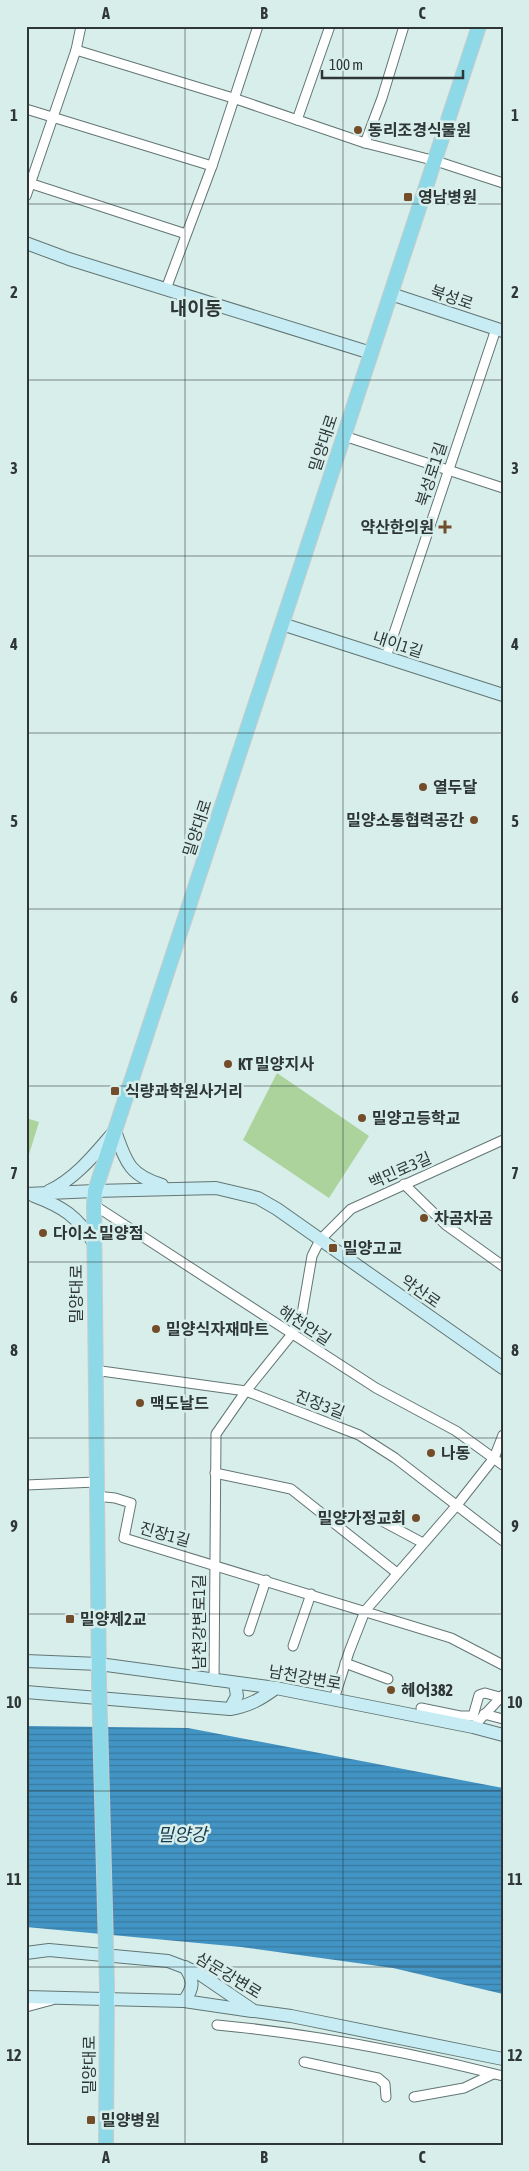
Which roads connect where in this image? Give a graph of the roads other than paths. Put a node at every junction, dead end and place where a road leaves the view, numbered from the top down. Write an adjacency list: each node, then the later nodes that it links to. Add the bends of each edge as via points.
1 (81, 26): 6 (street)
2 (258, 26): 7 (street)
3 (330, 26): 10 (street)
4 (404, 26): 11 (street)
5 (479, 26): 12 (main road, 밀양대로)
6 (76, 50): 7 (street); 9 (street)
7 (234, 98): 10 (street); 13 (street)
8 (26, 109): 9 (street)
9 (54, 117): 13 (street); 14 (street)
10 (297, 120): 11 (street)
11 (365, 143): 12 (street)
12 (436, 161): 15 (street); 20 (main road, 밀양대로)
13 (212, 166): 17 (street)
14 (28, 183): 16 (street); 17 (street)
15 (503, 183)
16 (26, 196)
17 (186, 234): 19 (street)
18 (26, 243): 19 (street)
19 (166, 289): 22 (street)
20 (391, 294): 21 (street, 북성로); 22 (main road, 밀양대로)
21 (499, 330): 24 (street, 북성로1길)
22 (371, 353): 23 (main road, 밀양대로)
23 (344, 436): 24 (street); 26 (main road, 밀양대로)
24 (448, 470): 25 (street); 27 (street, 북성로1길)
25 (503, 488)
26 (282, 624): 27 (street, 내이1길); 29 (main road, 밀양대로)
27 (386, 657): 28 (street, 내이1길)
28 (503, 695)
29 (115, 1131): 32 (street, 약산로, via 125,1160 134,1173 146,1181); 33 (main road, 밀양대로); 34 (street, via 74,1175)
30 (503, 1140): 31 (street, 백민로3길)
31 (404, 1184): 37 (street, 백민로3길, via 351,1209); 39 (street, via 446,1225)
32 (174, 1189): 33 (street, 약산로); 37 (street, 약산로, via 216,1188 258,1198)
33 (95, 1191): 34 (street, 약산로); 36 (main road, 밀양대로)
34 (42, 1194): 35 (street, 약산로)
35 (28, 1195): 38 (street, via 74,1217)
36 (94, 1205): 38 (main road, 밀양대로); 40 (street, 해천안길)
37 (320, 1240): 40 (street, via 312,1256 302,1314); 41 (street, 약산로)
38 (94, 1243): 42 (main road, 밀양대로)
39 (503, 1266)
40 (292, 1334): 43 (street, 남천강변로1길); 45 (street, 해천안길, via 376,1388 456,1431)
41 (503, 1368)
42 (94, 1370): 43 (street, 진장3길); 49 (main road, 밀양대로)
43 (246, 1391): 47 (street, 남천강변로1길, via 216,1434); 50 (street, 진장3길, via 359,1435)
44 (503, 1435): 45 (street)
45 (494, 1458): 46 (street, 해천안길); 50 (street)
46 (503, 1465)
47 (215, 1473): 54 (street, 남천강변로1길); 55 (street, via 291,1490)
48 (26, 1485): 49 (street)
49 (96, 1489): 54 (street, 진장1길, via 131,1503 124,1538); 63 (main road, 밀양대로)
50 (457, 1505): 52 (street, 진장3길); 53 (street)
51 (380, 1520): 53 (street)
52 (503, 1541)
53 (423, 1544): 55 (street)
54 (214, 1564): 56 (street, 진장1길); 66 (street, 남천강변로1길)
55 (397, 1574): 58 (street)
56 (266, 1580): 57 (street, 진장1길); 59 (street)
57 (311, 1594): 58 (street, 진장1길); 60 (street)
58 (365, 1611): 62 (street); 64 (street, 진장1길, via 451,1638)
59 (249, 1631)
60 (293, 1646)
61 (26, 1661): 63 (street)
62 (345, 1663): 65 (street); 71 (street)
63 (99, 1664): 66 (street, 남천강변로); 80 (main road, 밀양대로, bridge)
64 (503, 1664)
65 (388, 1679)
66 (214, 1681): 67 (street, 남천강변로)
67 (235, 1683): 68 (street, 남천강변로); 73 (street, via 237,1696)
68 (276, 1688): 71 (street, 남천강변로); 73 (street, via 260,1700)
69 (26, 1692): 73 (street)
70 (502, 1697): 72 (street, via 485,1693 479,1696 473,1716); 74 (street)
71 (334, 1699): 76 (street, 남천강변로)
72 (421, 1708)
73 (230, 1709)
74 (484, 1714): 75 (street); 76 (street)
75 (503, 1719)
76 (473, 1727): 77 (street, 남천강변로)
77 (503, 1735)
78 (26, 1953): 79 (street, 삼문강변로, via 49,1950 168,1961)
79 (185, 1966): 83 (street, via 191,1976 192,1987); 85 (street, 삼문강변로, via 211,1980)
80 (107, 1992): 82 (street); 83 (street); 93 (main road, 밀양대로)
81 (26, 1997): 82 (street)
82 (59, 1998): 84 (street)
83 (184, 2001): 85 (street)
84 (26, 2007)
85 (254, 2012): 87 (street, 삼문강변로, via 291,2016)
86 (217, 2025): 89 (street, via 329,2039)
87 (503, 2059)
88 (304, 2062): 91 (street, via 378,2078 385,2084)
89 (493, 2074): 90 (street); 92 (street, via 464,2088)
90 (503, 2076)
91 (386, 2096)
92 (414, 2097)
93 (106, 2145)

